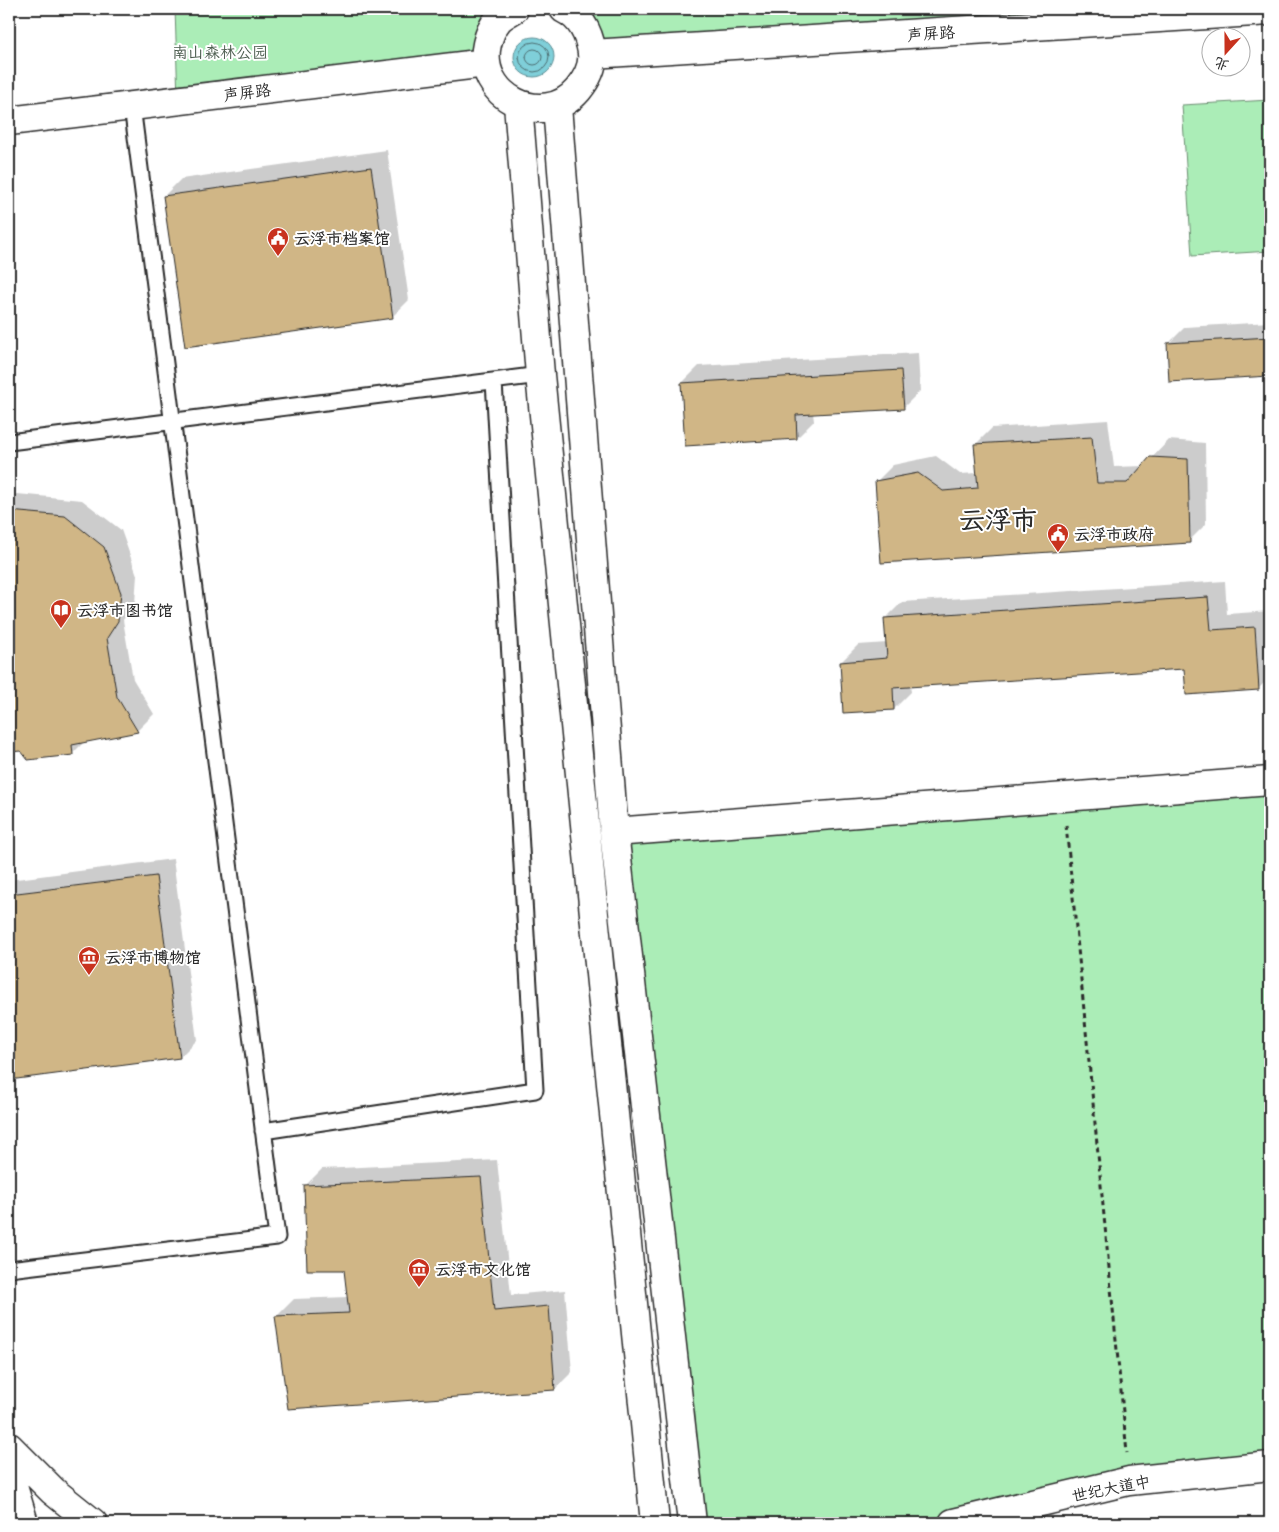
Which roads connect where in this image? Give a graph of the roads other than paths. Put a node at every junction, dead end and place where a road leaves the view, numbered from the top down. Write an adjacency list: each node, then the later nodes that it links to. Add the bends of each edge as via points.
1 (514, 9): 5 (street, via 499,19 489,35)
2 (564, 9): 4 (street, via 581,23 589,36)
3 (1270, 11): 4 (street, 声屏路)
4 (592, 54): 8 (street, via 585,82 573,96)
5 (486, 63): 6 (street, via 492,80 503,95); 7 (street, 声屏路)
6 (518, 104): 8 (street, via 536,108); 10 (street)
7 (132, 106): 9 (street, 声屏路); 12 (lane)
8 (557, 106): 15 (street)
9 (9, 121)
10 (540, 375): 11 (lane); 23 (street)
11 (494, 381): 12 (lane); 16 (lane, via 535,1090)
12 (173, 421): 13 (lane); 16 (lane)
13 (9, 442)
14 (1270, 780): 15 (street)
15 (614, 832): 24 (street)
16 (263, 1131): 17 (lane, via 277,1237)
17 (9, 1269)
18 (9, 1447): 22 (street, via 53,1491)
19 (1270, 1466): 25 (street, 世纪大道中, via 1129,1481)
20 (9, 1473): 21 (street)
21 (24, 1523)
22 (92, 1523)
23 (655, 1523)
24 (692, 1523)
25 (953, 1523)

